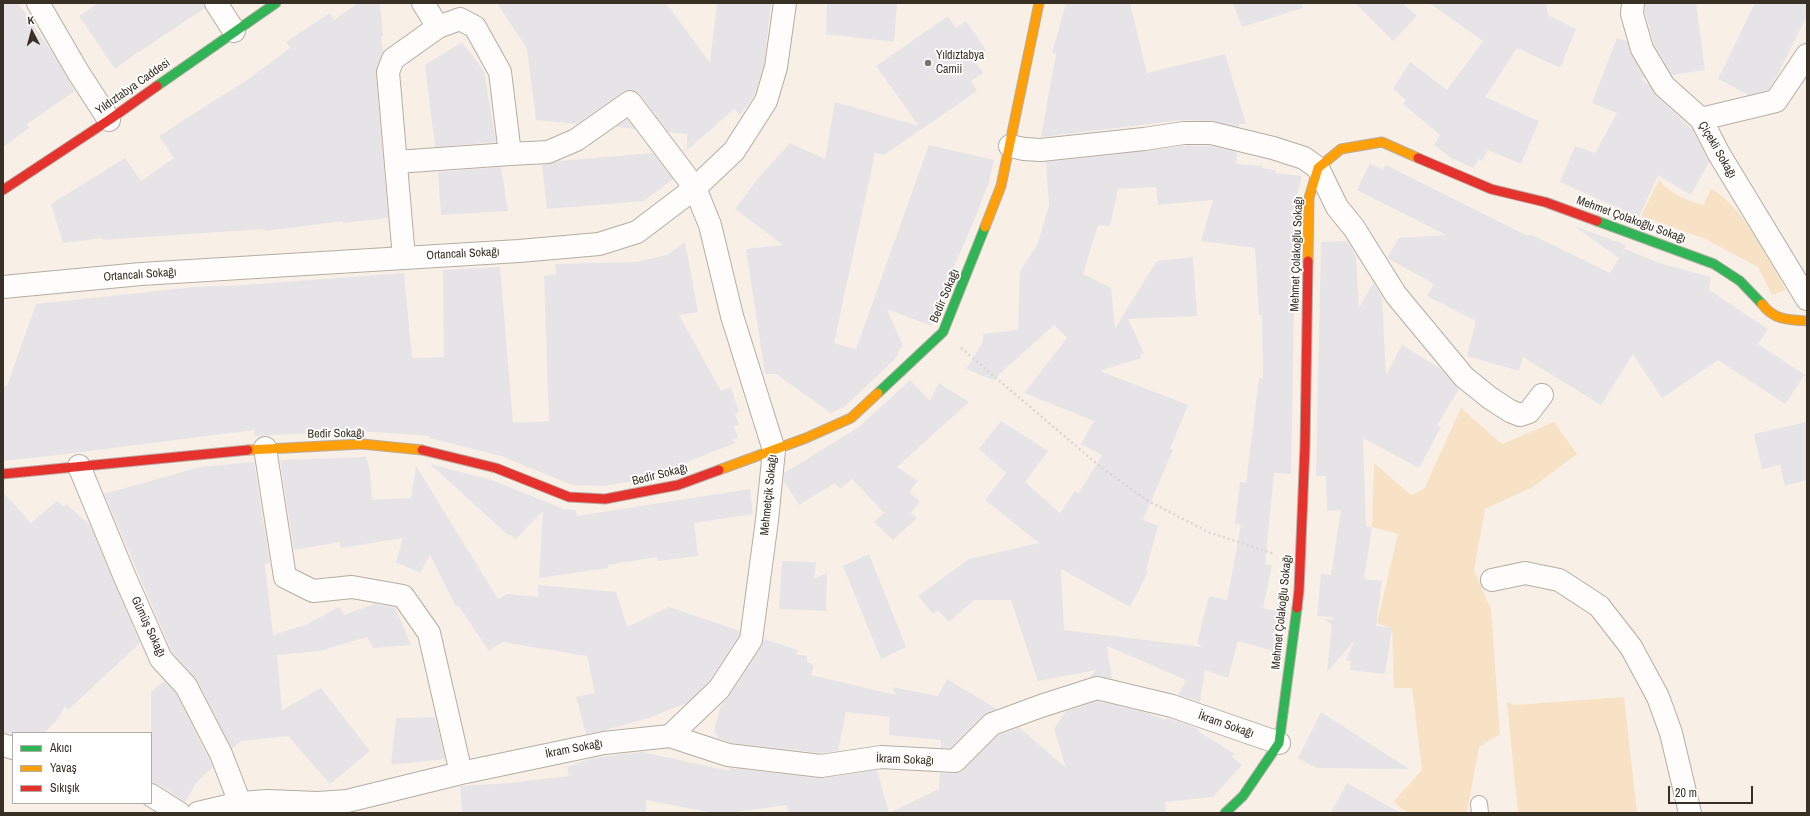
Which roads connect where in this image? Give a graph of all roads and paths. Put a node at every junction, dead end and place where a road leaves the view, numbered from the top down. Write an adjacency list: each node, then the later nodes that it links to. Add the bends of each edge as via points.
1 (38, 3): 12 (street)
2 (216, 3): 9 (street)
3 (276, 3): 9 (street, Yıldıztabya Caddesi)
4 (423, 3): 8 (street)
5 (785, 3): 17 (street, Ortancalı Sokağı, via 776,67 766,101 734,151)
6 (1039, 3): 13 (street, Bedir Sokağı)
7 (1633, 3): 11 (street, Çiçekli Sokağı, via 1632,14 1642,49 1664,86)
8 (438, 27): 14 (street, via 460,19 475,27 479,33 500,72); 15 (street, via 393,59 388,72)
9 (234, 31): 12 (street, Yıldıztabya Caddesi)
10 (1807, 55): 11 (street, via 1776,101)
11 (1701, 119): 21 (street, Çiçekli Sokağı, via 1719,154)
12 (109, 120): 18 (street, Yıldıztabya Caddesi)
13 (1010, 146): 16 (street, via 1024,150 1041,150 1184,133 1211,133 1304,158); 23 (street, Bedir Sokağı, via 1001,186)
14 (510, 154): 15 (street); 17 (street, Mehmetçik Sokağı, via 548,152 576,140 630,102)
15 (396, 162): 19 (street)
16 (1318, 168): 22 (street, Mehmet Çolakoğlu Sokağı, via 1341,149 1382,142 1491,189 1545,202 1714,264 1740,281 1769,313 1787,320); 24 (street, via 1337,207 1354,228 1396,295 1464,377 1490,398 1520,415 1529,412); 29 (street, Mehmet Çolakoğlu Sokağı, via 1309,198 1305,445)
17 (695, 188): 19 (street, Ortancalı Sokağı, via 637,232 599,244); 26 (street, Mehmetçik Sokağı, via 710,225 732,316)
18 (3, 190)
19 (404, 258): 20 (street, Ortancalı Sokağı, via 141,274)
20 (3, 287)
21 (1807, 299)
22 (1807, 321)
23 (943, 332): 26 (street, Bedir Sokağı, via 851,418); 29 (path, via 1103,469 1150,502 1208,532)
24 (1542, 395)
25 (265, 448): 26 (street, Bedir Sokağı, via 362,444 426,450 496,468 569,497 605,500 678,485); 27 (street, Bedir Sokağı); 33 (street, via 285,577 313,591 352,587 402,596 429,634)
26 (774, 450): 31 (street, Mehmetçik Sokağı, via 766,535 751,640 719,689)
27 (79, 466): 28 (street, Bedir Sokağı); 35 (street, Gümüş Sokağı, via 161,659 186,686 221,754)
28 (3, 474)
29 (1300, 563): 32 (street, Mehmet Çolakoğlu Sokağı, via 1299,590)
30 (1492, 580): 39 (street, via 1526,573 1559,580 1599,606 1631,647 1658,697 1671,733)
31 (670, 736): 32 (street, İkram Sokağı, via 728,755 821,766 881,757 955,762 992,724 1097,688 1172,706); 33 (street, İkram Sokağı, via 604,743)
32 (1279, 743): 38 (street, Mehmet Çolakoğlu Sokağı, via 1243,796)
33 (461, 773): 35 (street, İkram Sokağı, via 347,800 318,803)
34 (152, 796): 36 (street)
35 (240, 803): 37 (street, İkram Sokağı)
36 (179, 813)
37 (198, 813)
38 (1226, 813)
39 (1690, 813)

